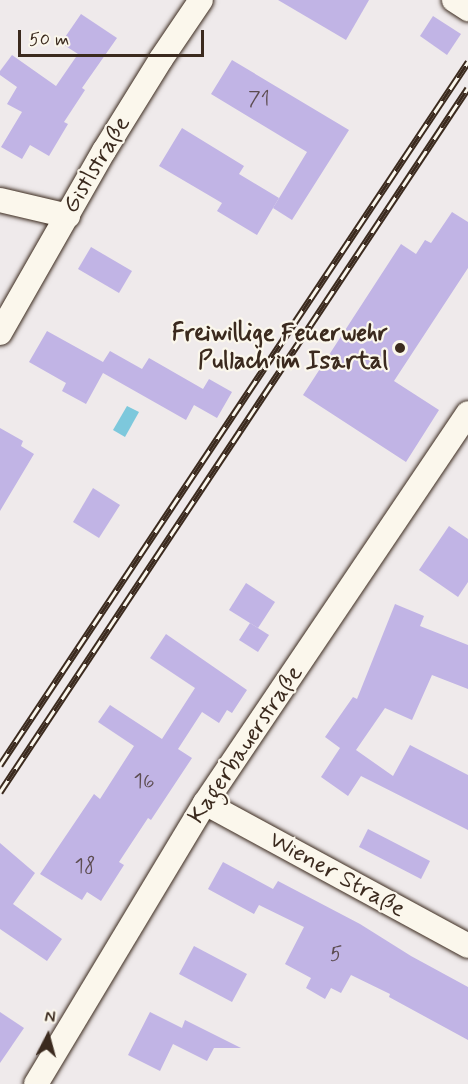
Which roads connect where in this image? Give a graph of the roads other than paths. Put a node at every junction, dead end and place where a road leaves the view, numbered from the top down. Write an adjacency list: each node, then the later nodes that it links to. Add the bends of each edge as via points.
1 (201, 0): 5 (street, Gistlstraße, via 161,59)
2 (454, 0): 3 (street)
3 (468, 9)
4 (0, 200): 5 (street)
5 (68, 216): 6 (street, Gistlstraße)
6 (0, 333)
7 (468, 413): 8 (street, Kagerbauerstraße)
8 (205, 803): 9 (street, Wiener Straße); 10 (street, Kagerbauerstraße)
9 (468, 946)
10 (36, 1084)

